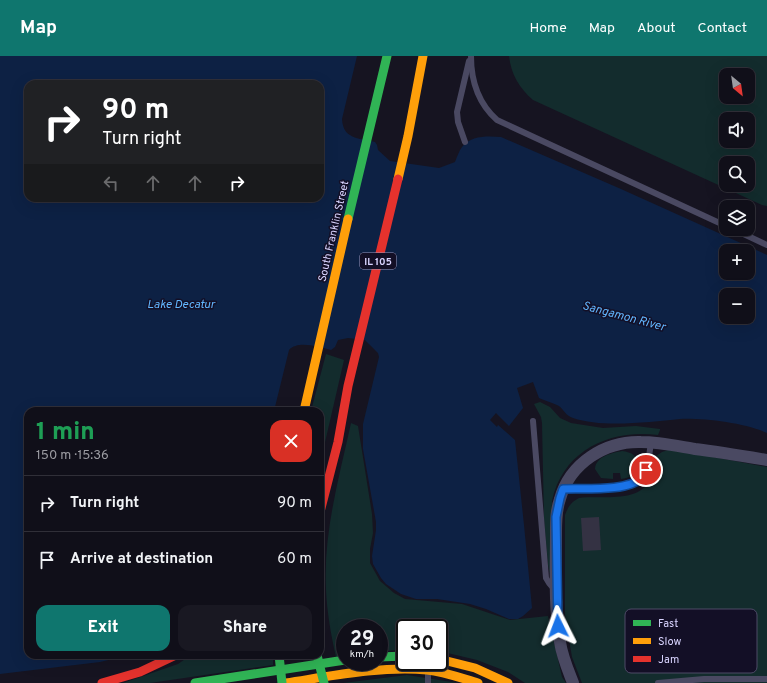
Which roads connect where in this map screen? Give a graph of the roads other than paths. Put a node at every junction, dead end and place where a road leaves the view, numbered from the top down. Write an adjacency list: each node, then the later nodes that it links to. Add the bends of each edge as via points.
1 (387, 56): 8 (main road, South Franklin Street)
2 (423, 56): 13 (main road, IL 105, via 408,136)
3 (471, 56): 4 (lane, via 457,112); 5 (lane, via 479,96 486,109 498,120)
4 (465, 142)
5 (719, 223)
6 (748, 236): 7 (lane)
7 (767, 245)
8 (305, 407)
9 (533, 421): 14 (lane, via 546,578)
10 (651, 442): 11 (street); 12 (street, via 624,443 607,447 583,463); 12 (lane, via 646,470 641,479 633,484 606,488)
11 (767, 460)
12 (563, 489): 14 (street, via 556,517)
13 (324, 496)
14 (556, 591): 32 (street, via 560,644)
15 (169, 659): 24 (main road, via 148,670)
16 (279, 659): 26 (main road, bridge)
17 (318, 659): 28 (main road, bridge)
18 (336, 661): 25 (main road)
19 (448, 661): 31 (main road, via 494,674)
20 (396, 670): 27 (main road)
21 (428, 671): 29 (lane)
22 (434, 671): 30 (main road)
23 (767, 679): 33 (lane, via 704,679)
24 (102, 683)
25 (195, 683)
26 (282, 683)
27 (286, 683)
28 (324, 683)
29 (428, 683)
30 (478, 683)
31 (508, 683)
32 (573, 683)
33 (658, 683)

